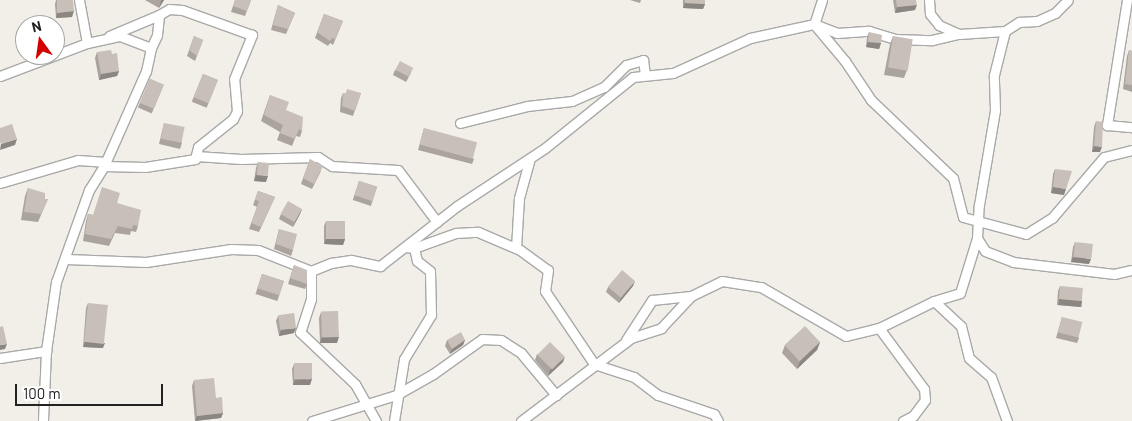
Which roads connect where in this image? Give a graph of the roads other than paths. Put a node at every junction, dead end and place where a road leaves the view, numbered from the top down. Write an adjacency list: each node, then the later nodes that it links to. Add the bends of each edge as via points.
1 (79, 0): 11 (street)
2 (822, 0): 7 (street)
3 (929, 0): 9 (street, via 930,14 939,26)
4 (1068, 0): 8 (street, via 1055,13 1037,21 1018,22)
5 (1127, 0): 16 (street, via 1107,125)
6 (159, 15): 10 (street); 12 (street, via 157,35); 18 (street, via 169,9 182,10 252,35 234,79 238,111 233,119 198,147)
7 (814, 24): 9 (street, via 837,33 869,32 895,39 932,40); 13 (street, via 750,38 674,73); 23 (street, via 845,61 871,100 953,178 962,217)
8 (1005, 31): 9 (street); 23 (street, via 994,75 995,110)
9 (959, 34)
10 (109, 36): 11 (street); 12 (street, via 120,36)
11 (87, 43): 14 (street)
12 (151, 48): 20 (street, via 146,71)
13 (645, 75): 15 (street, via 643,60 626,65 604,87 572,101 527,106); 19 (street, via 625,82)
14 (0, 76)
15 (460, 123)
16 (1132, 127)
17 (1132, 150): 23 (street, via 1104,157 1052,218 1026,234)
18 (196, 156): 20 (street, via 178,163 145,167); 22 (street, via 241,159 318,157 332,166 398,170)
19 (530, 158): 22 (street); 26 (street, via 519,198)
20 (105, 164): 21 (street, via 78,160); 27 (street, via 89,190)
21 (0, 183)
22 (437, 222): 25 (street)
23 (978, 224): 24 (street)
24 (977, 238): 29 (street, via 985,251 1012,262 1114,274); 31 (street, via 960,293)
25 (410, 247): 26 (street, via 456,233 478,232); 28 (street, via 380,266 351,260); 37 (street, via 417,261 430,271 431,315 404,360)
26 (516, 248): 36 (street, via 548,270 545,291)
27 (66, 259): 28 (street, via 146,262 231,248 258,250); 34 (street, via 51,302)
28 (311, 270): 39 (street, via 310,299 300,332 355,384)
29 (1132, 270)
30 (691, 296): 32 (street, via 722,281 761,287 846,336); 33 (street, via 661,328); 33 (street, via 652,300)
31 (934, 301): 32 (street); 47 (street, via 961,326 969,358 991,377)
32 (879, 328): 46 (street, via 924,389 925,400 913,416)
33 (625, 342): 36 (street)
34 (46, 351): 35 (street); 40 (street)
35 (0, 358)
36 (594, 364): 38 (street); 45 (street, via 634,377 658,395 714,414)
37 (398, 393): 38 (street, via 434,374 482,339 501,340 520,353); 39 (street); 43 (street)
38 (556, 396): 44 (street)
39 (365, 404): 41 (street); 42 (street)
40 (43, 421)
41 (312, 421)
42 (376, 421)
43 (394, 421)
44 (521, 421)
45 (718, 421)
46 (903, 421)
47 (1007, 421)

